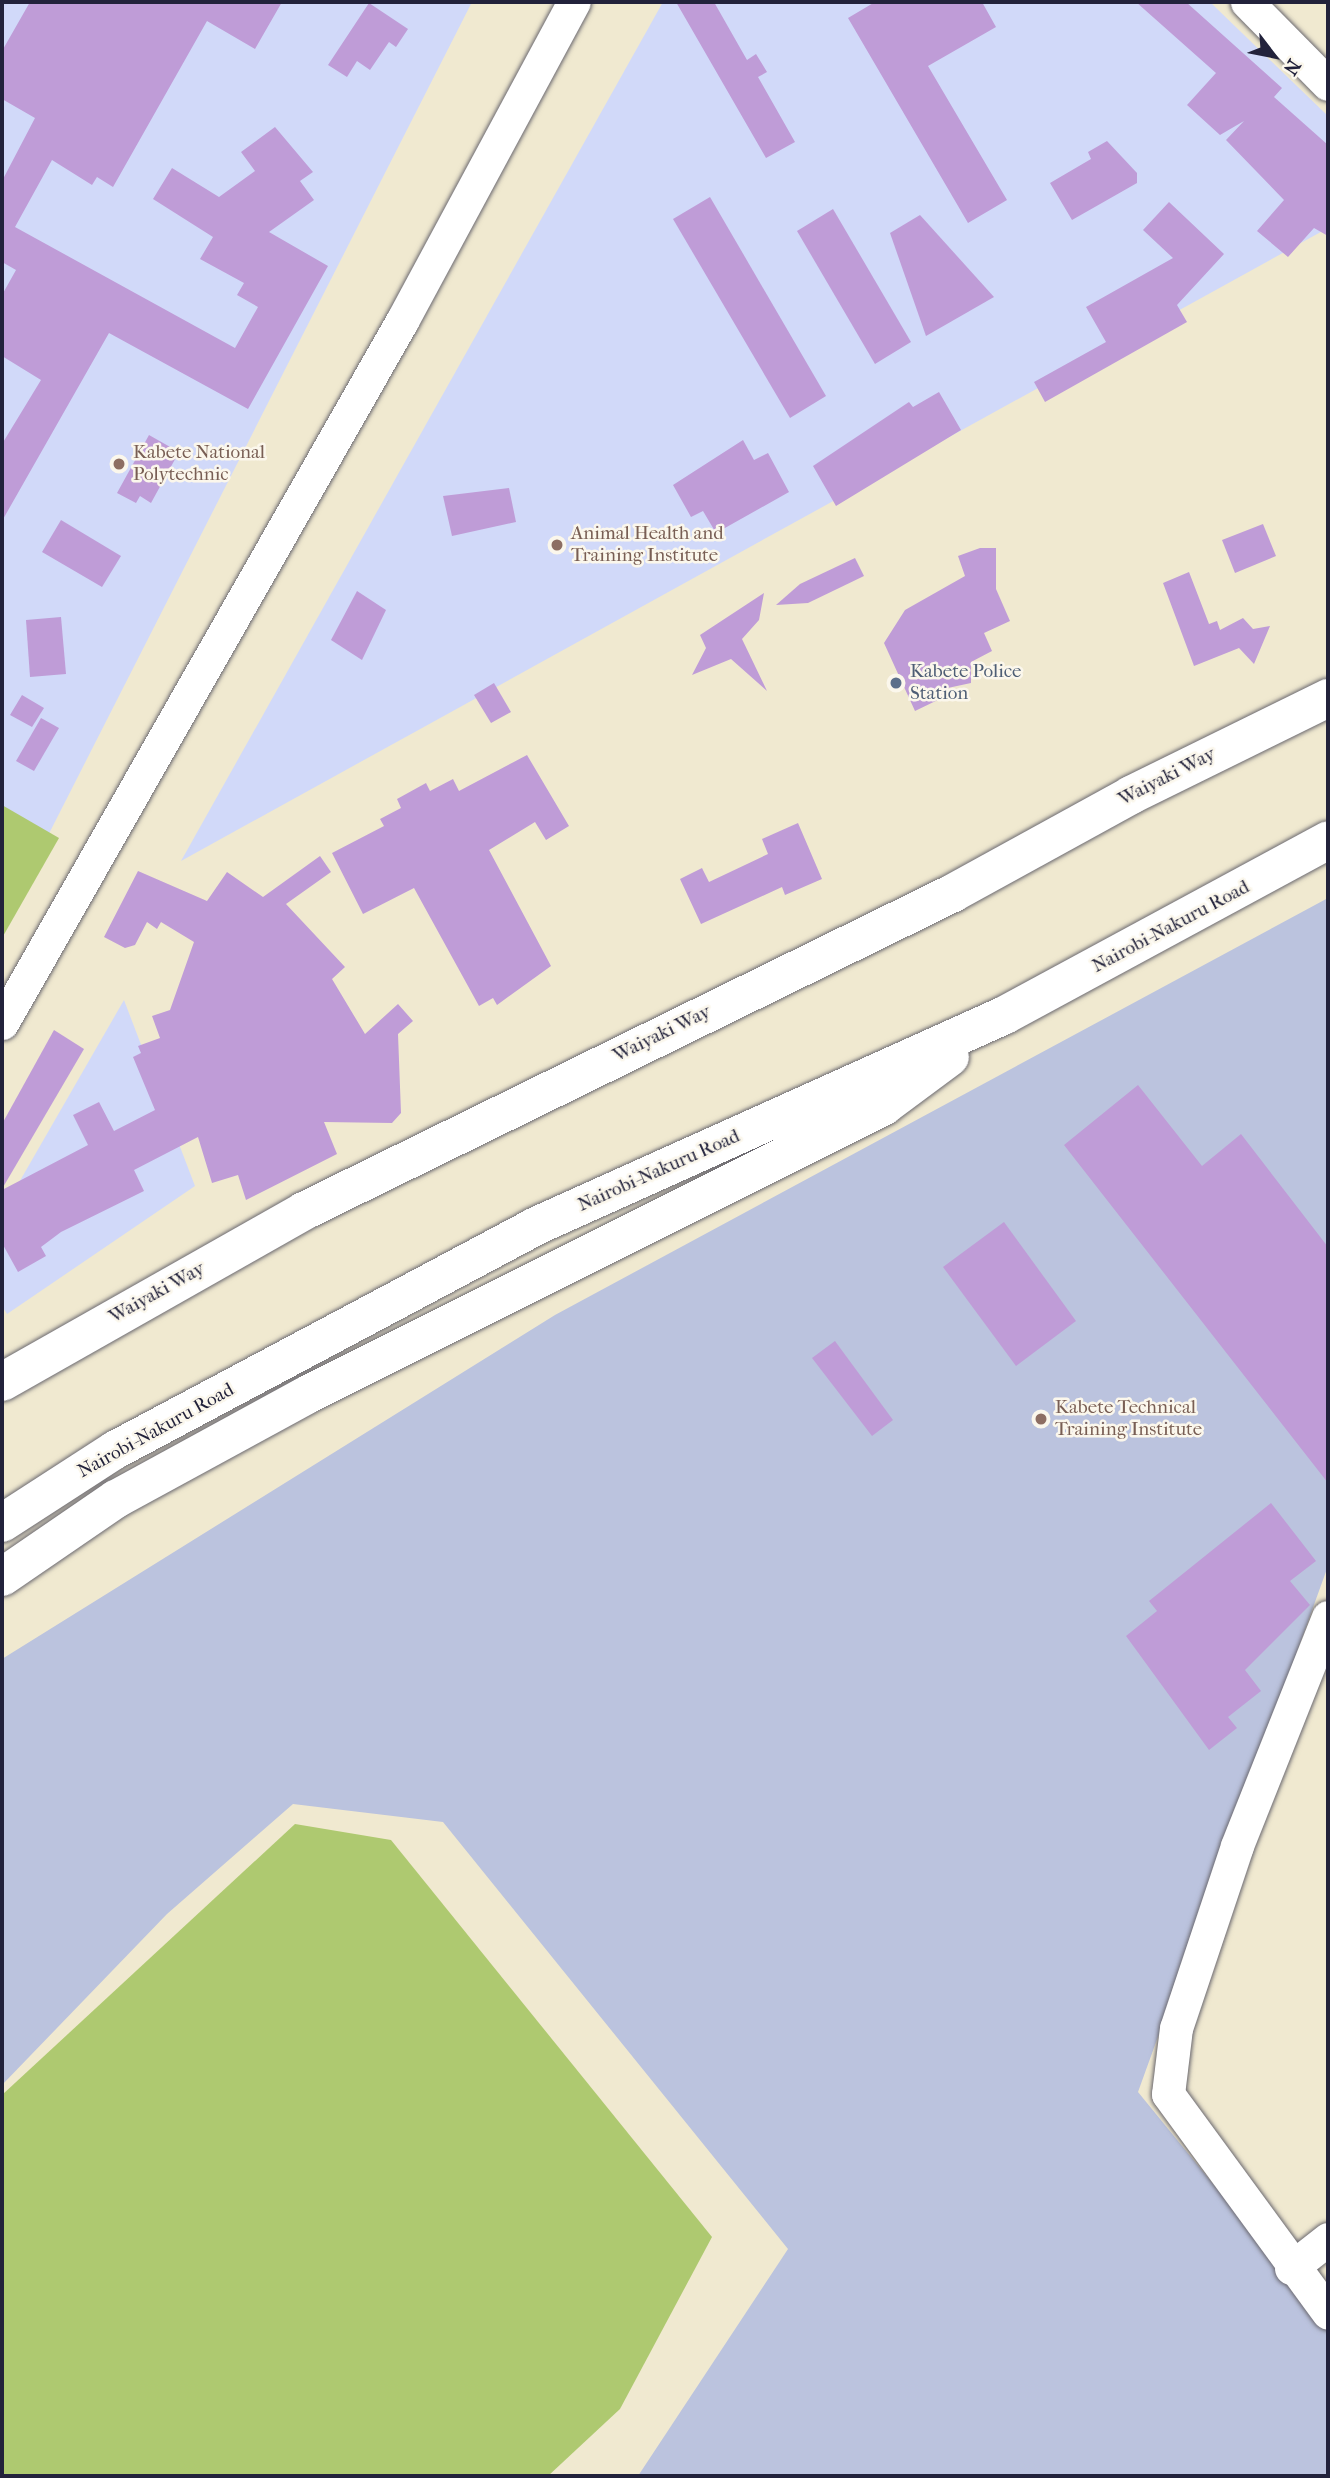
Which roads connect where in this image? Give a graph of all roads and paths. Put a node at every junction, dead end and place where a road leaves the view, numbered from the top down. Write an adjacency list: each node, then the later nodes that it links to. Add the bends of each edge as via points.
1 (574, 2): 7 (street, via 402,321)
2 (1247, 2): 3 (street)
3 (1328, 84)
4 (1328, 698): 8 (highway, Waiyaki Way, via 1131,795 953,893 304,1211)
5 (1328, 840): 6 (highway, Nairobi-Nakuru Road)
6 (1005, 1015): 9 (highway, Nairobi-Nakuru Road, via 536,1226 115,1450); 10 (highway, via 884,1106 305,1396 116,1499)
7 (2, 1023)
8 (2, 1382)
9 (2, 1523)
10 (2, 1577)
11 (1328, 1617): 13 (street, via 1228,1872 1176,2028 1168,2094)
12 (1328, 2239): 13 (street)
13 (1291, 2268): 14 (street)
14 (1328, 2313)

